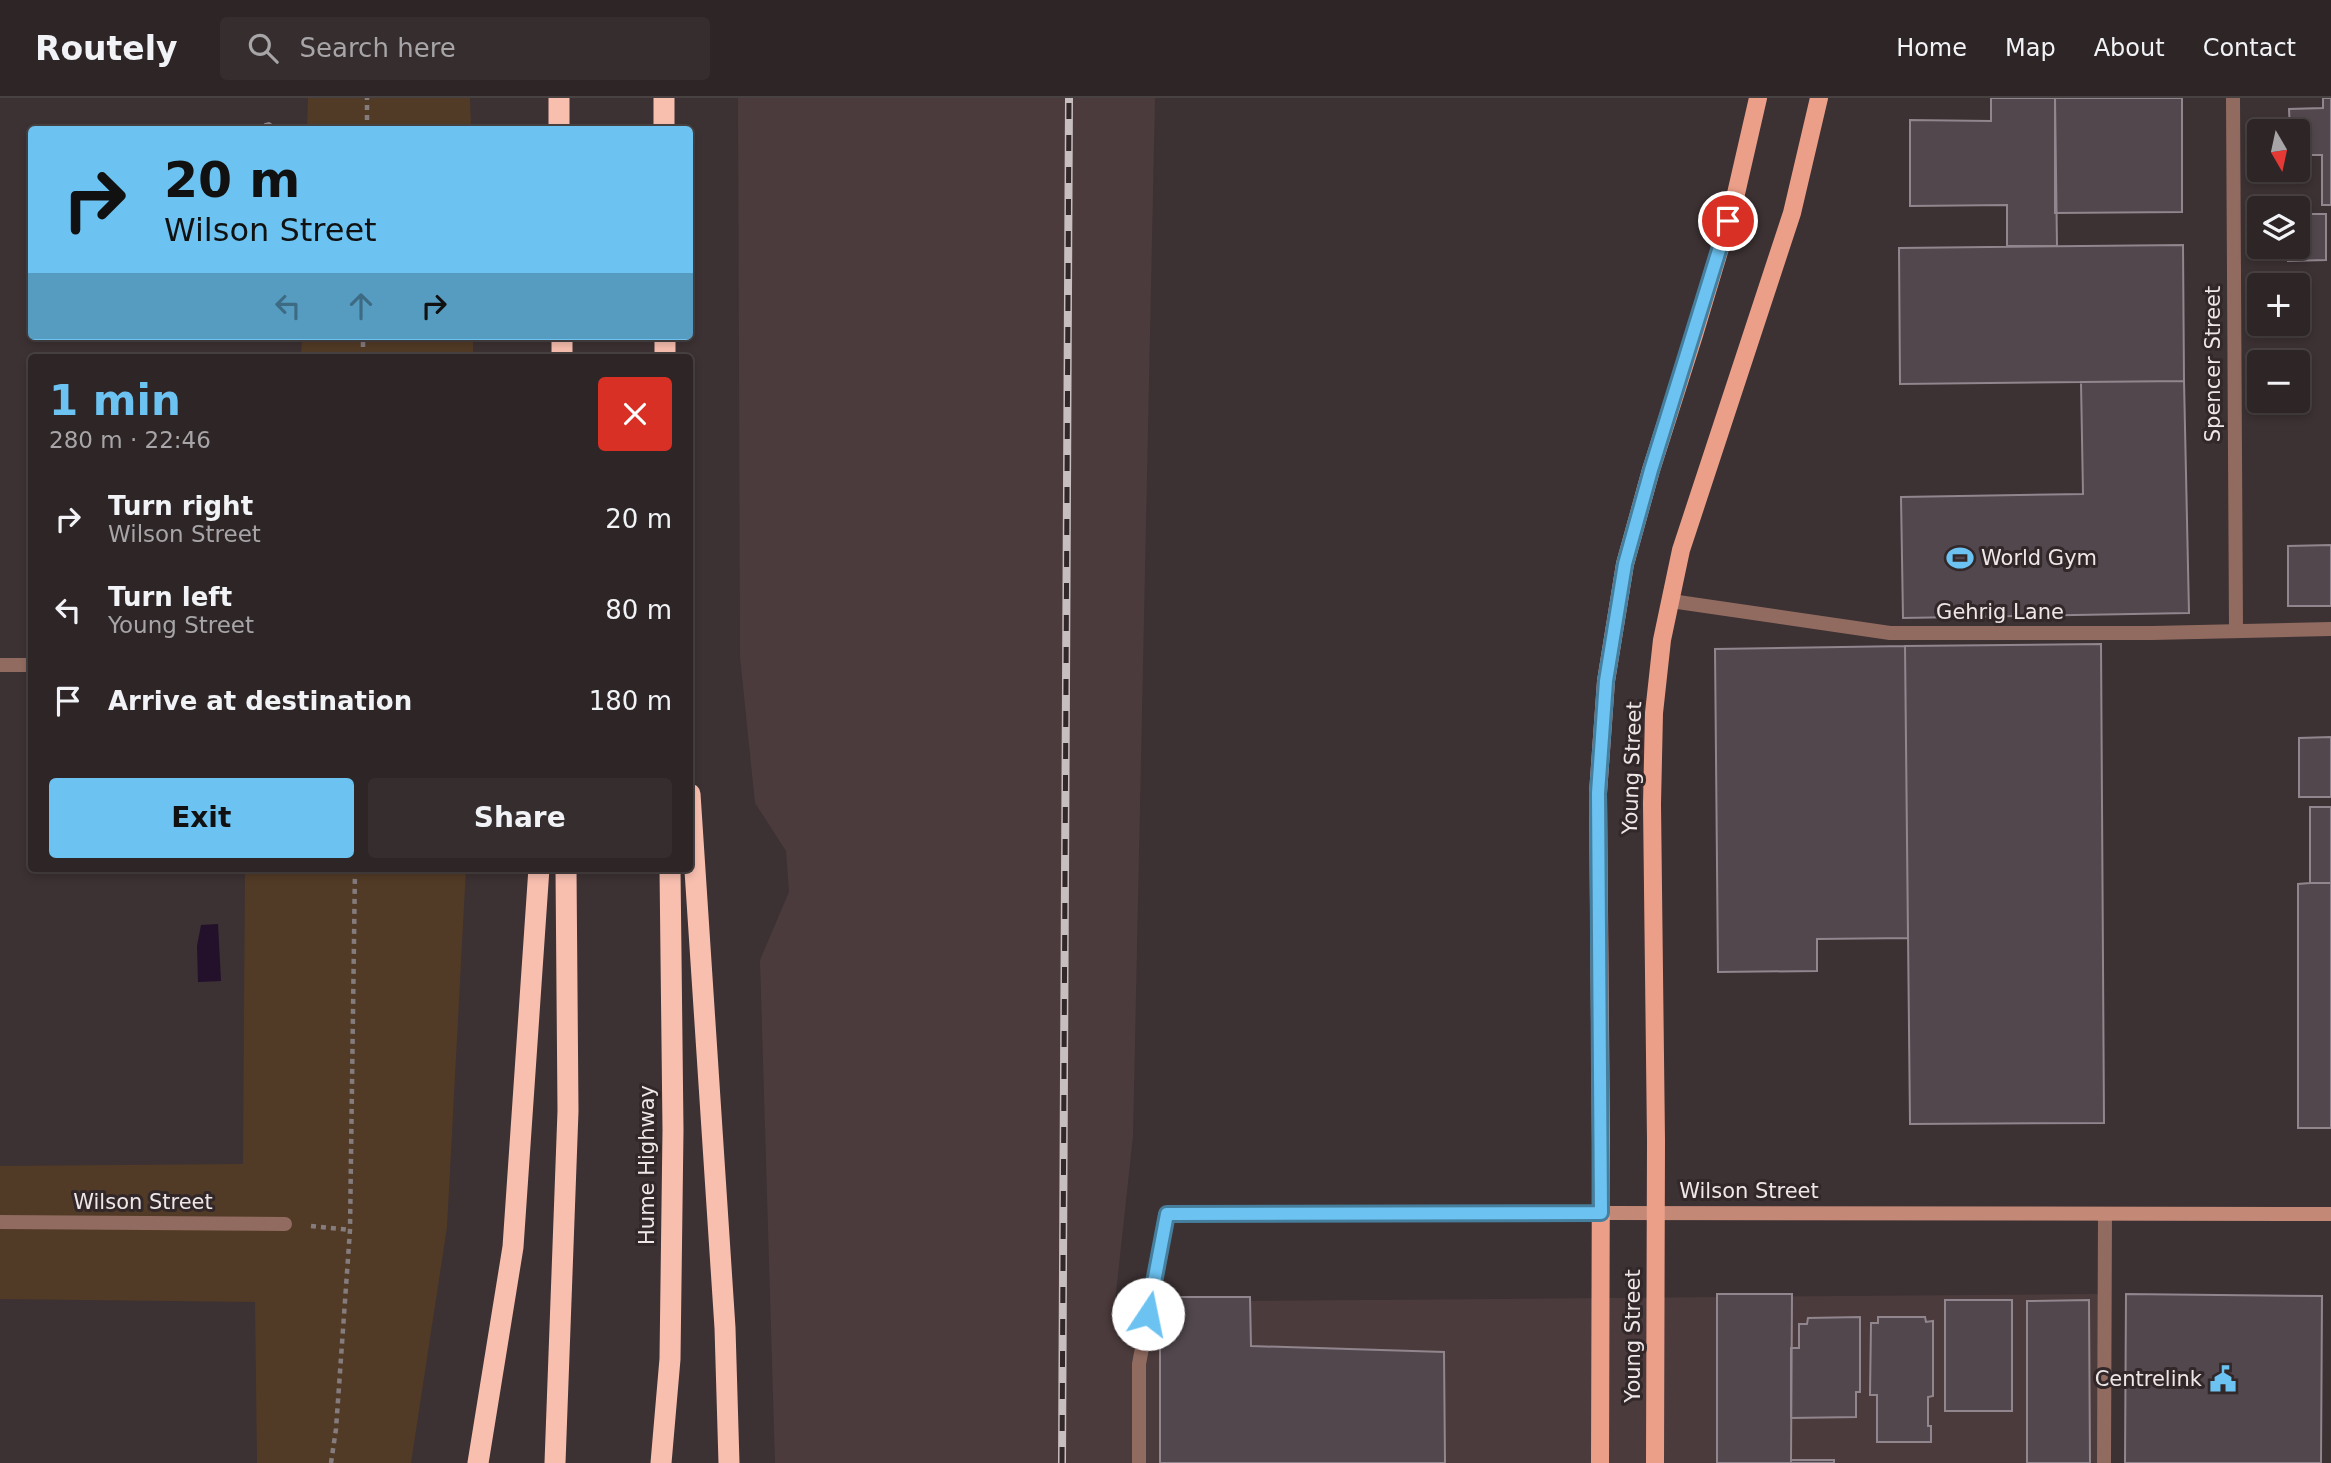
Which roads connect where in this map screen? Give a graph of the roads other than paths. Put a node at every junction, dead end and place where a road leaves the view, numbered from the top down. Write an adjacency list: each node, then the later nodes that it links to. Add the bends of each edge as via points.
1 (559, 98): 6 (highway)
2 (664, 98): 7 (highway)
3 (1758, 98): 18 (main road, Young Street, via 1735,198 1625,564 1606,681 1598,793)
4 (1819, 98): 8 (main road, Young Street, via 1792,213 1681,550)
5 (2233, 98): 10 (street, Spencer Street)
6 (559, 126)
7 (664, 126)
8 (1671, 600): 10 (street, Gehrig Lane, via 1890,633); 17 (main road, Young Street, via 1654,713 1652,778)
9 (2331, 629): 10 (street, Gehrig Lane)
10 (2236, 631)
11 (0, 665): 12 (street)
12 (28, 665)
13 (693, 840): 26 (highway, via 725,1328)
14 (540, 872): 23 (highway, via 513,1247)
15 (566, 872): 24 (highway, via 568,1111)
16 (670, 872): 25 (highway, Hume Highway, via 670,1359)
17 (1656, 1212): 18 (street, Wilson Street); 19 (street, Wilson Street); 29 (main road, Young Street)
18 (1601, 1213): 27 (street, Wilson Street, via 1167,1214 1139,1364); 28 (main road, Young Street)
19 (2105, 1214): 20 (street, Wilson Street); 30 (street)
20 (2331, 1214)
21 (0, 1222): 22 (street, Wilson Street)
22 (285, 1224)
23 (478, 1463)
24 (555, 1463)
25 (661, 1463)
26 (729, 1463)
27 (1139, 1463)
28 (1600, 1463)
29 (1656, 1463)
30 (2104, 1463)

